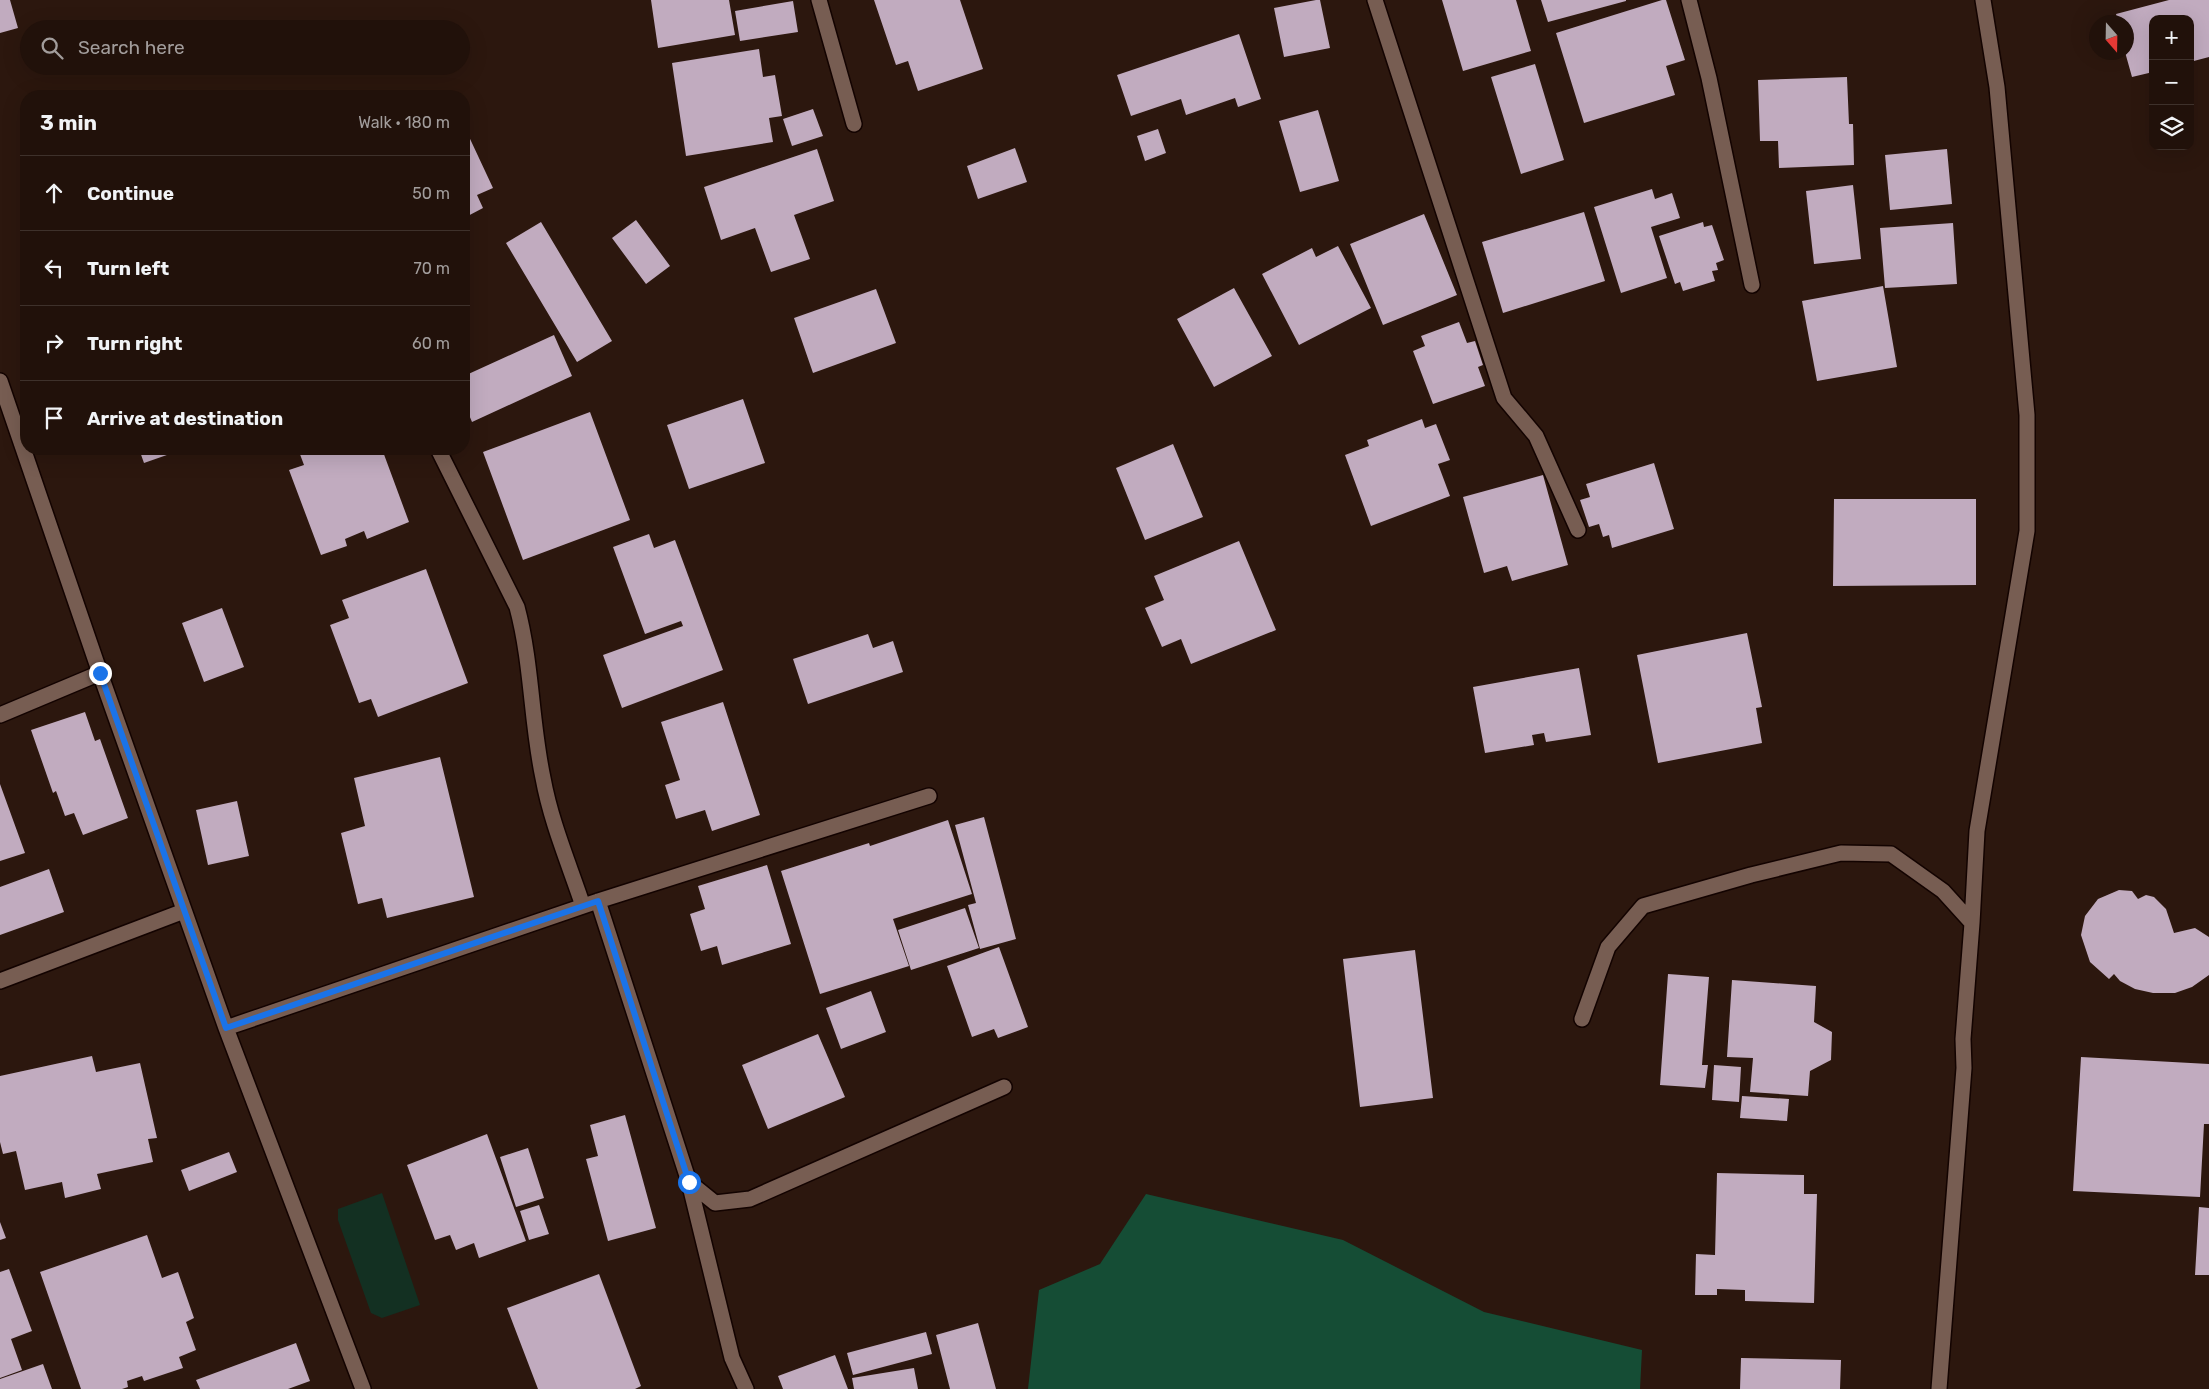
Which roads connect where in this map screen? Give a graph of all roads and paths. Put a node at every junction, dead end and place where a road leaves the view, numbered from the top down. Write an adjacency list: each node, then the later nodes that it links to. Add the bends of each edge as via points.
1 (819, 0): 5 (street)
2 (1374, 0): 11 (street, via 1504,398 1536,436)
3 (1689, 0): 6 (street, via 1709,78)
4 (1983, 0): 17 (street, via 1997,87 2027,415 2027,531 1977,831)
5 (854, 124)
6 (1752, 285)
7 (0, 380): 8 (street)
8 (20, 439)
9 (26, 455): 12 (street)
10 (441, 455): 15 (street, via 517,608 524,632 542,777 550,809)
11 (1578, 530)
12 (100, 673): 13 (street); 16 (street)
13 (0, 715)
14 (930, 796): 15 (street)
15 (590, 903): 20 (street); 22 (street)
16 (184, 912): 18 (street); 20 (street)
17 (1972, 923): 19 (street, via 1943,892 1891,854 1841,854 1751,875 1643,906 1608,947); 25 (street)
18 (0, 981)
19 (1582, 1019)
20 (226, 1028): 23 (street)
21 (1004, 1087): 22 (street, via 750,1199 715,1203)
22 (689, 1182): 24 (street, via 732,1358)
23 (363, 1389)
24 (746, 1389)
25 (1939, 1389)

